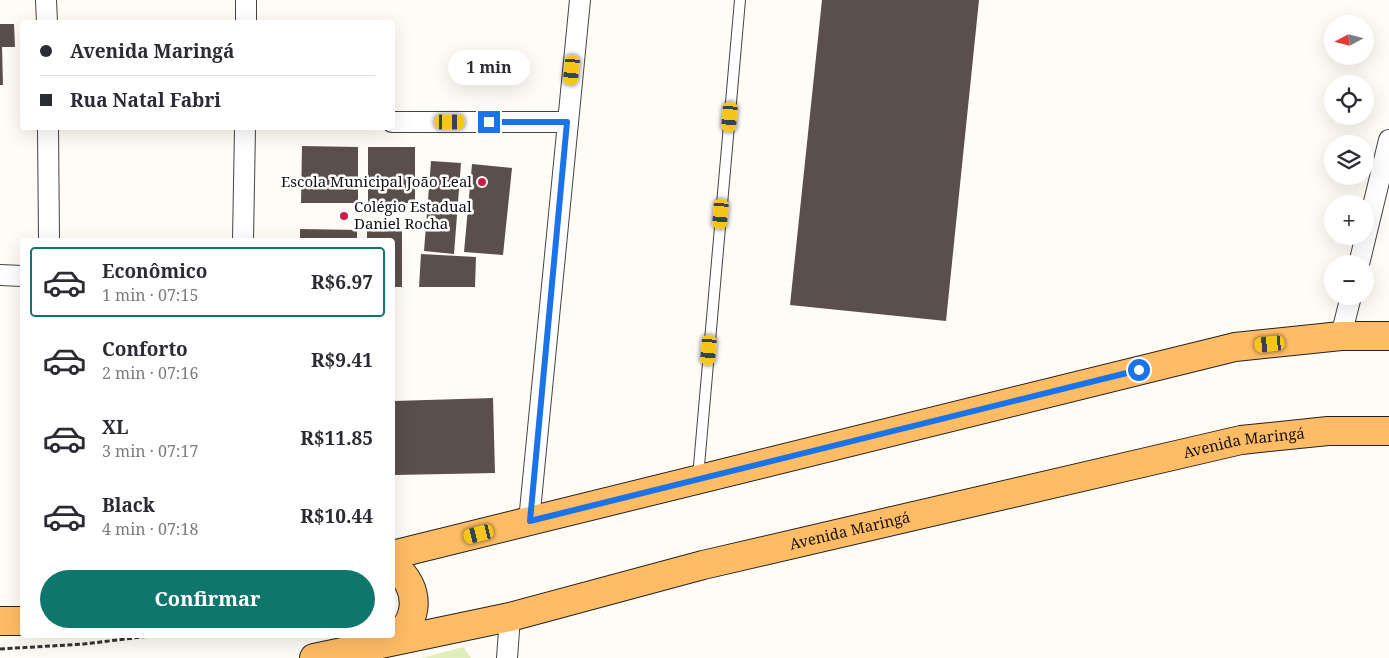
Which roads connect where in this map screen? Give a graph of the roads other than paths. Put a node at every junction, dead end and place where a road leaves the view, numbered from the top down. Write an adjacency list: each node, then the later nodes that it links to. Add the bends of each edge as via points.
1 (46, 0): 5 (street)
2 (246, 0): 6 (street)
3 (580, 0): 8 (street)
4 (740, 0): 21 (lane)
5 (47, 20)
6 (246, 20)
7 (395, 122): 8 (street)
8 (567, 122): 22 (street)
9 (48, 130): 12 (street)
10 (245, 130): 13 (street)
11 (1389, 140): 14 (street)
12 (48, 238)
13 (243, 238)
14 (1361, 255)
15 (0, 275): 16 (street)
16 (20, 276)
17 (1349, 305): 18 (street)
18 (1341, 336): 19 (main road); 21 (main road, via 1235,347)
19 (1389, 336)
20 (1389, 431): 25 (main road, Avenida Maringá, via 1328,431 1241,440 703,565)
21 (698, 478): 22 (main road)
22 (530, 521): 23 (main road)
23 (395, 554)
24 (395, 568): 29 (main road, via 412,587 414,605 410,622)
25 (510, 617): 30 (main road, Avenida Maringá); 32 (street)
26 (0, 621): 27 (main road)
27 (20, 621)
28 (394, 638): 30 (main road)
29 (395, 638)
30 (382, 644): 31 (main road, Avenida Maringá)
31 (314, 658)
32 (507, 658)

